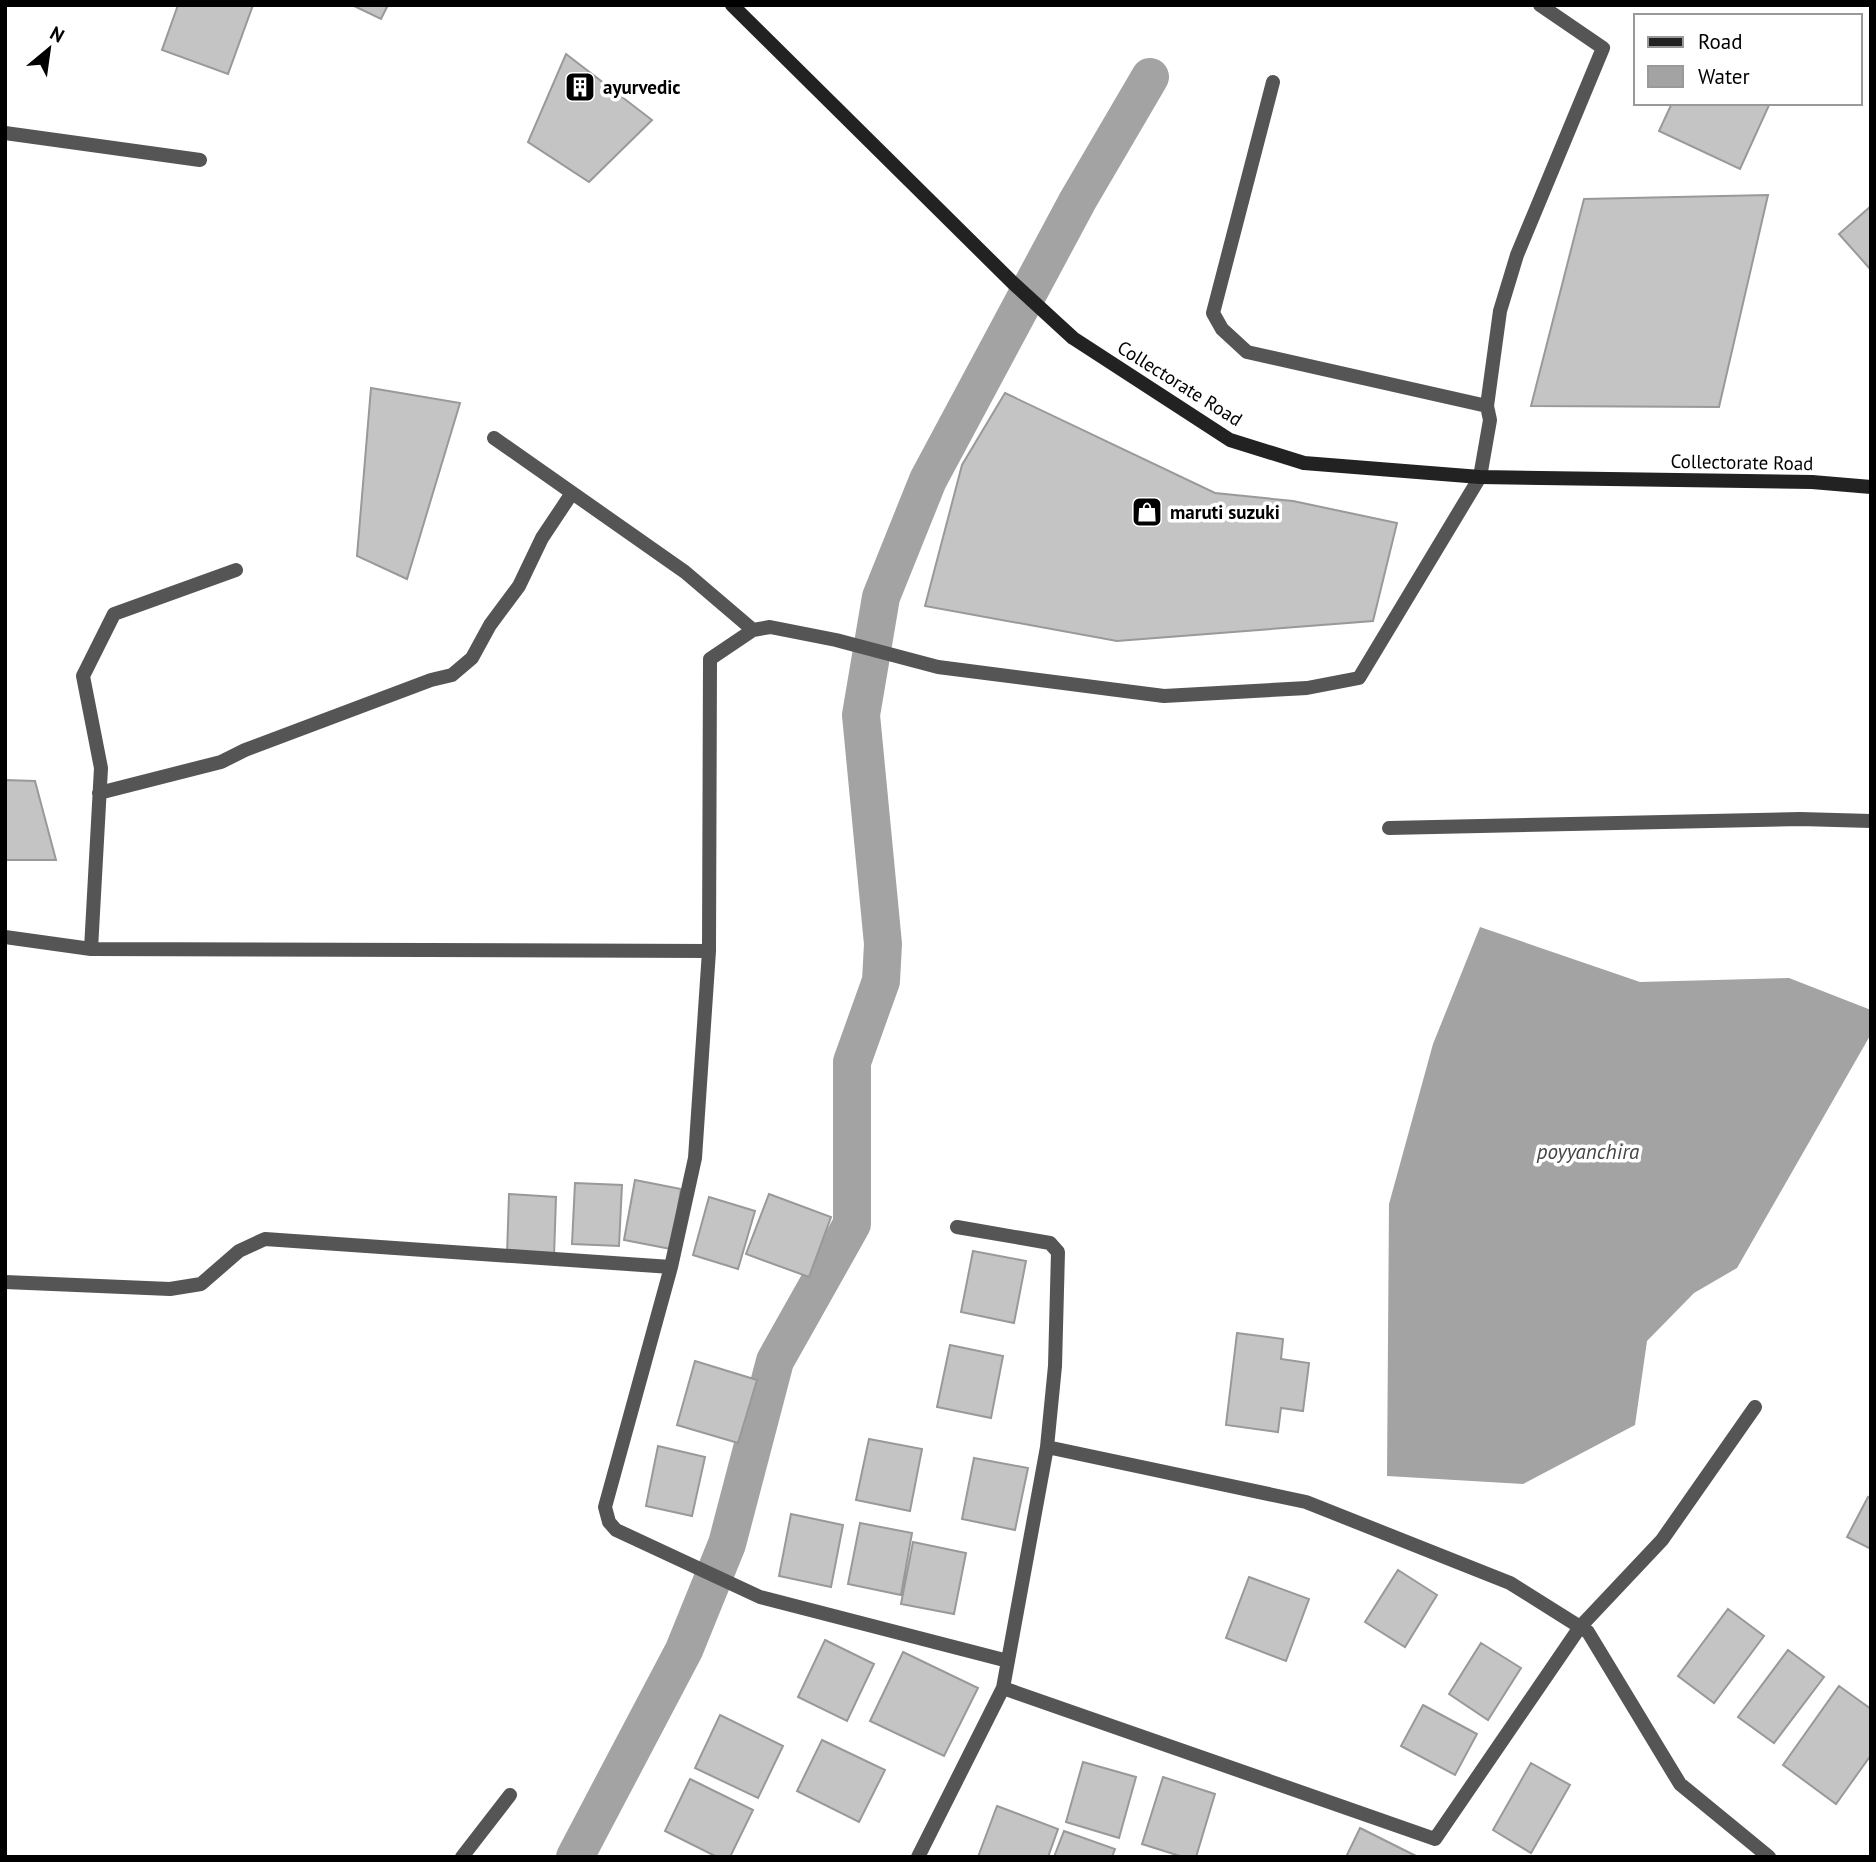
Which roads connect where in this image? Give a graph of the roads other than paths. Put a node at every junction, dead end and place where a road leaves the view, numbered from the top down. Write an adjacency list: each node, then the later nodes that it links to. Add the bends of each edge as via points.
1 (732, 5): 8 (main road, Collectorate Road, via 1073,338 1230,440 1304,463)
2 (1540, 5): 6 (street, via 1603,48 1517,255 1500,311)
3 (1273, 82): 6 (street, via 1213,313 1215,320 1247,352)
4 (5, 133): 5 (street)
5 (200, 160)
6 (1487, 406): 8 (street, via 1490,420)
7 (494, 438): 10 (street)
8 (1480, 477): 9 (main road, Collectorate Road); 12 (street, via 1359,678 1307,688 1164,696 938,667 836,640 770,627)
9 (1871, 487)
10 (572, 493): 12 (street, via 685,572); 13 (street, via 472,658 452,675 221,762)
11 (236, 570): 13 (street, via 114,614 83,676 101,768)
12 (753, 630): 18 (street, via 709,659)
13 (99, 793): 17 (street)
14 (1871, 821): 15 (street)
15 (1389, 828)
16 (5, 937): 17 (street)
17 (91, 949): 18 (street)
18 (709, 950): 20 (street, via 695,1158)
19 (957, 1227): 23 (street, via 1050,1243 1058,1252)
20 (671, 1267): 21 (street, via 265,1239 239,1251 201,1284 170,1289); 25 (street, via 605,1507 608,1522 616,1530 760,1597)
21 (5, 1282)
22 (1755, 1407): 24 (street, via 1662,1540)
23 (1047, 1447): 24 (street, via 1306,1502 1510,1583); 25 (street)
24 (1580, 1628): 26 (street, via 1435,1839); 30 (street, via 1588,1632 1680,1784)
25 (1008, 1661): 26 (street)
26 (1003, 1688): 29 (street)
27 (510, 1795): 28 (street)
28 (462, 1857)
29 (918, 1857)
30 (1769, 1857)

